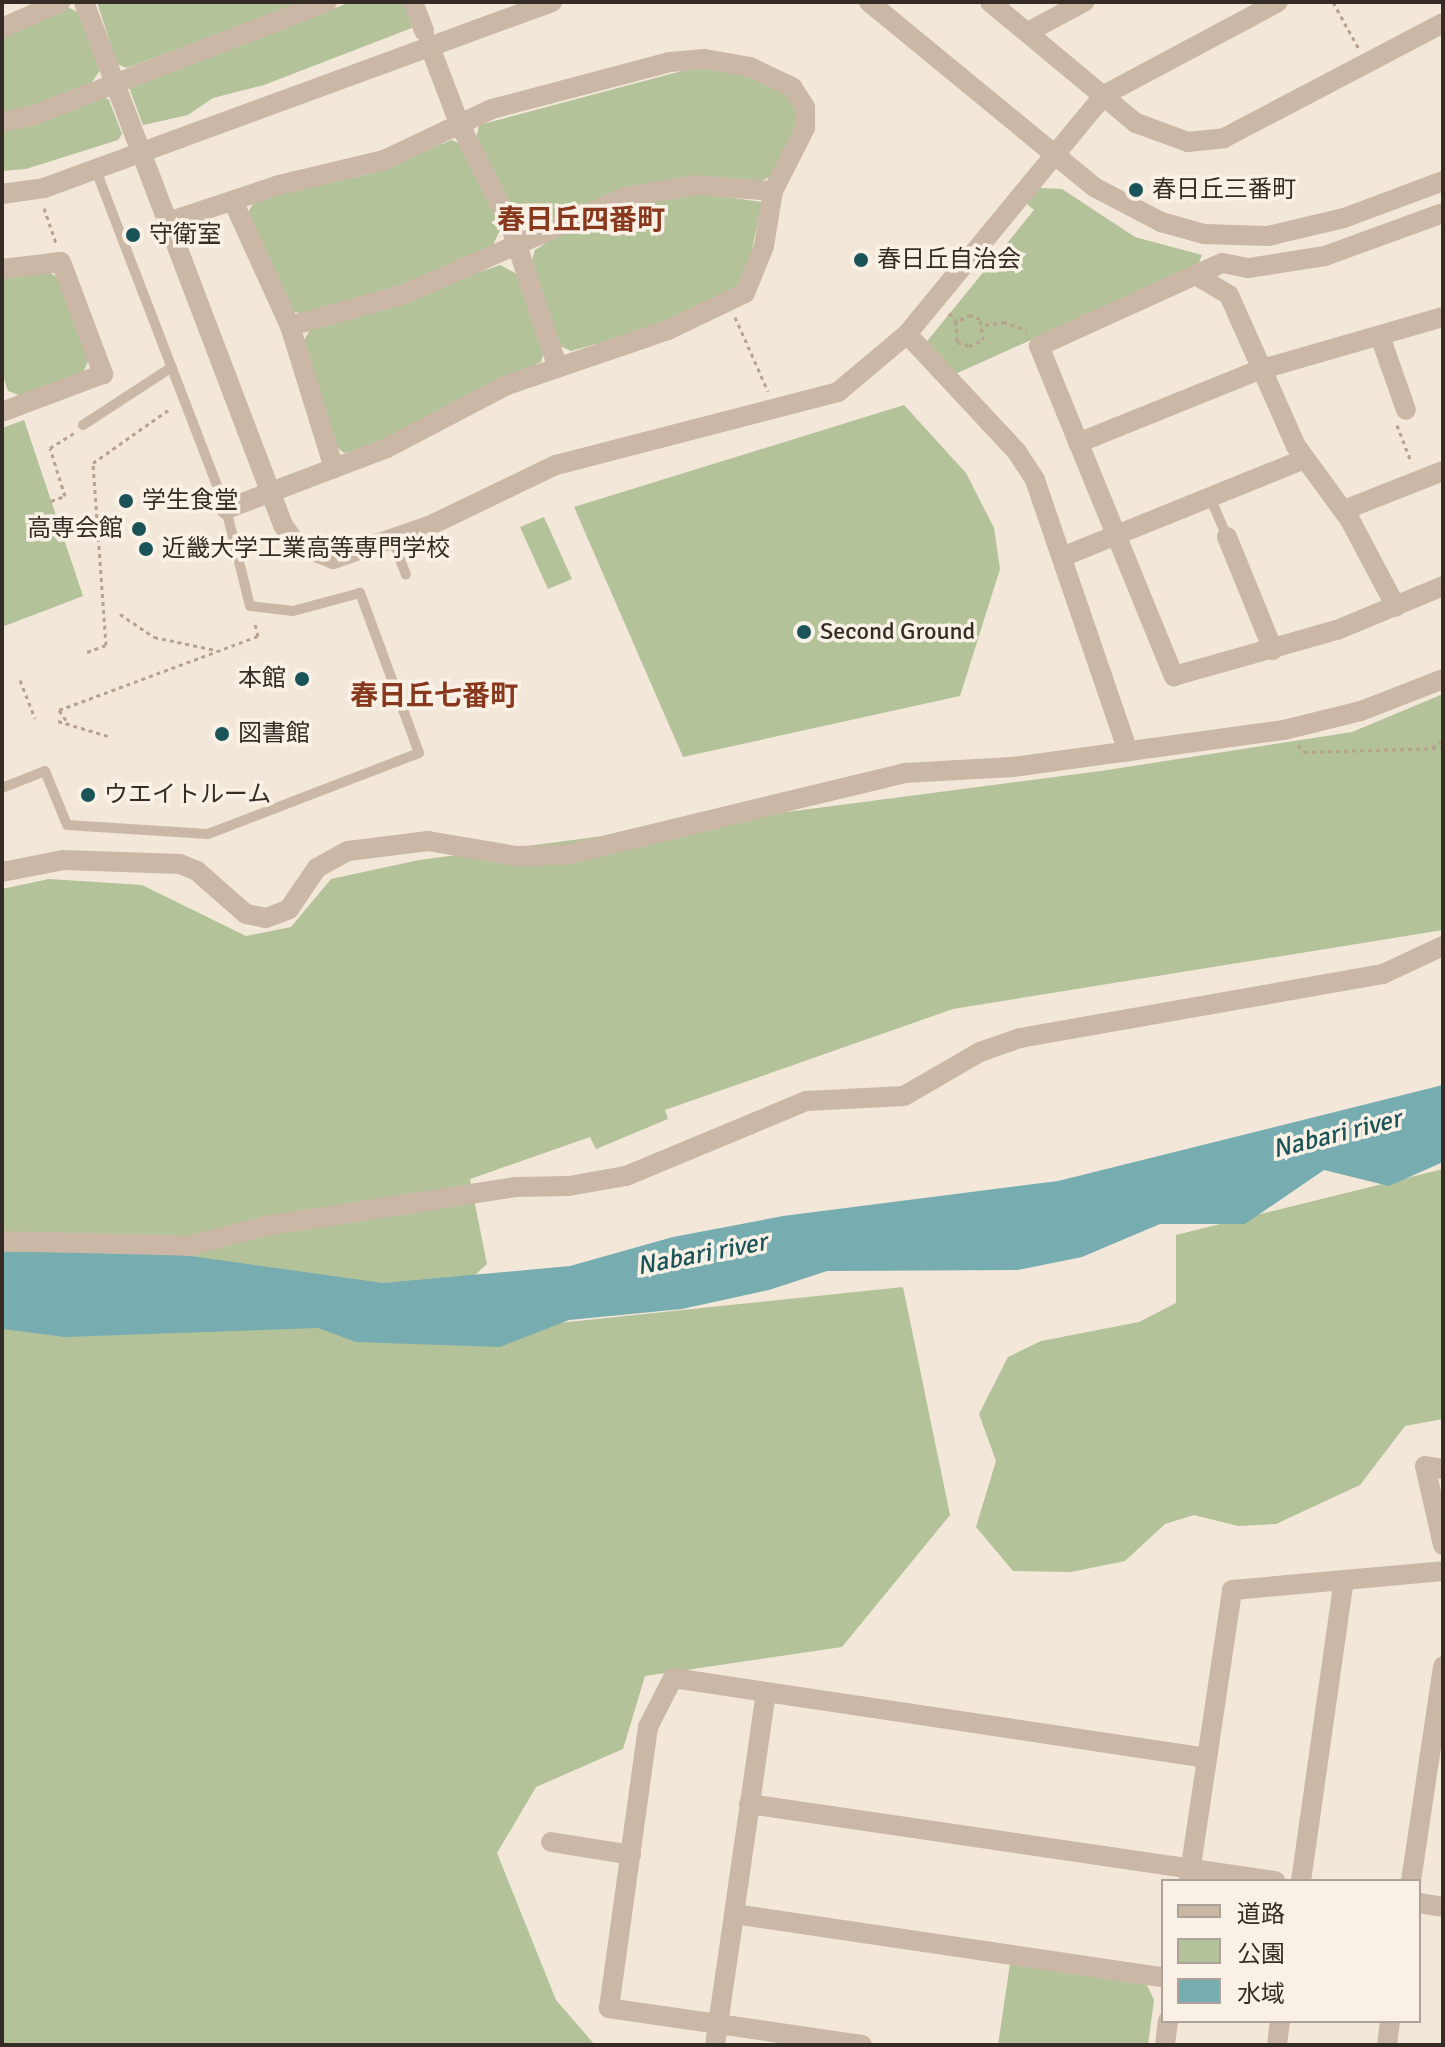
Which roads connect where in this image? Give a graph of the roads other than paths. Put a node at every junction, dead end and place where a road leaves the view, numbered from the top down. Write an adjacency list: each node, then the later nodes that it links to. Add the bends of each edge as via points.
1 (60, 2): 11 (street)
2 (84, 2): 14 (street)
3 (327, 2): 14 (street)
4 (413, 2): 13 (street)
5 (552, 2): 13 (street)
6 (869, 2): 19 (street)
7 (990, 2): 12 (street)
8 (1084, 2): 12 (street)
9 (1278, 2): 15 (street)
10 (1443, 23): 15 (street, via 1224,138 1201,142 1149,131)
11 (2, 28)
12 (1028, 32): 15 (street)
13 (427, 39): 17 (street); 18 (street)
14 (115, 82): 16 (street, via 34,115); 18 (street)
15 (1104, 95): 19 (street)
16 (2, 122)
17 (459, 123): 22 (street, via 492,109 670,62 728,62 785,82 802,99 805,128); 24 (street, via 376,163); 27 (street)
18 (141, 153): 20 (street); 26 (street)
19 (1054, 156): 21 (street, via 1122,204 1161,222 1222,236 1268,236 1319,226); 34 (street)
20 (96, 170): 23 (street, via 44,188); 37 (lane)
21 (1443, 181)
22 (773, 191): 27 (street, via 695,185 661,189 612,202); 36 (street, via 753,281 729,302 668,330)
23 (2, 194)
24 (233, 201): 26 (street); 33 (street)
25 (1443, 213): 28 (street, via 1325,256)
26 (168, 222): 46 (street)
27 (517, 244): 33 (street, via 405,294); 36 (street)
28 (1248, 268): 30 (street, via 1222,263); 31 (street, via 1235,278)
29 (2, 269): 39 (street, via 61,262 103,374)
30 (1199, 277): 31 (street); 42 (street, via 1039,346)
31 (1229, 295): 38 (street)
32 (1443, 317): 35 (street)
33 (290, 326): 44 (street)
34 (907, 334): 52 (street, via 873,367 824,398 556,465); 53 (street, via 1017,452 1035,480)
35 (1381, 339): 38 (street); 40 (street)
36 (557, 365): 44 (street, via 474,400 387,448)
37 (172, 367): 41 (lane); 48 (lane)
38 (1259, 370): 42 (street); 43 (street)
39 (4, 406)
40 (1406, 410)
41 (83, 425)
42 (1078, 443): 50 (street)
43 (1304, 459): 47 (street); 49 (street)
44 (334, 468): 46 (street)
45 (1443, 471): 49 (street)
46 (271, 493): 48 (street); 52 (street, via 289,536 320,557 345,558)
47 (1210, 497): 50 (street); 51 (lane)
48 (226, 509): 60 (lane, via 250,606 293,611 360,593 419,753 208,834 67,825 45,771)
49 (1344, 510): 56 (street)
50 (1117, 533): 53 (street); 57 (street, via 1174,676)
51 (1227, 537): 57 (street)
52 (393, 541): 54 (lane)
53 (1062, 557): 59 (street)
54 (406, 575)
55 (1443, 586): 56 (street)
56 (1396, 607): 57 (street)
57 (1273, 650)
58 (1443, 679): 59 (street, via 1361,711 1284,730)
59 (1128, 752): 61 (street, via 904,773 566,855 516,856 428,841 348,851 317,868 289,909 266,918 246,914 197,871 180,864 63,860)
60 (2, 788)
61 (2, 872)
62 (1443, 946): 63 (street, via 1383,974 1020,1038 980,1052 904,1096 806,1101 626,1176 569,1186 515,1187 297,1221 188,1246)
63 (2, 1241)
64 (1443, 1469): 65 (street, via 1425,1466)
65 (1443, 1545)
66 (1443, 1571): 67 (street)
67 (1344, 1580): 70 (street, via 1232,1590); 76 (street)
68 (1443, 1666): 77 (street)
69 (766, 1693): 70 (street); 71 (street); 73 (street, via 673,1678 648,1727)
70 (1207, 1758): 74 (street)
71 (749, 1804): 74 (street); 80 (street)
72 (551, 1842): 73 (street)
73 (631, 1855): 85 (street, via 609,2008)
74 (1189, 1875): 75 (street)
75 (1246, 1879)
76 (1301, 1879)
77 (1411, 1879)
78 (1421, 1903): 79 (street)
79 (1443, 1907)
80 (734, 1914): 81 (street); 85 (street)
81 (1161, 1977)
82 (1168, 2023): 88 (street)
83 (1280, 2023): 89 (street)
84 (1390, 2023): 90 (street)
85 (718, 2024): 86 (street); 87 (street)
86 (715, 2045)
87 (862, 2045)
88 (1165, 2045)
89 (1277, 2045)
90 (1387, 2045)

